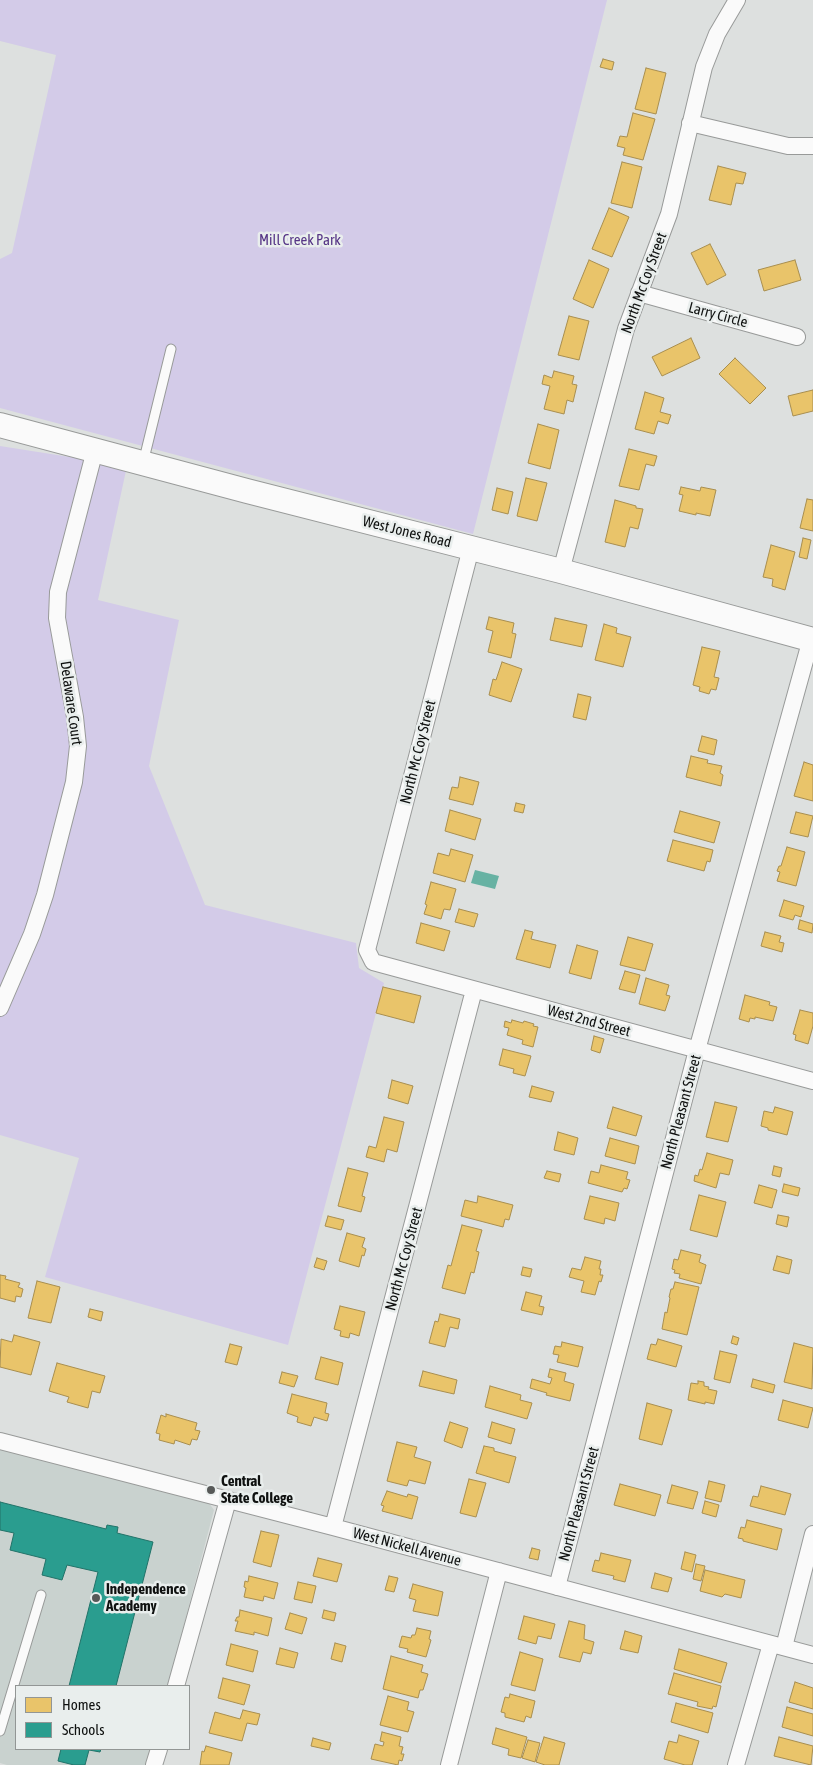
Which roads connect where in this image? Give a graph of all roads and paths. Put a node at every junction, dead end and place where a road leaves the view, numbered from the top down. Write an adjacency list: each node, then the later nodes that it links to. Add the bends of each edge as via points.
1 (737, 0): 2 (street, North Mc Coy Street, via 717,34 704,66)
2 (690, 123): 3 (street, via 788,146); 4 (street, North Mc Coy Street, via 669,214)
3 (813, 146)
4 (639, 293): 5 (street, Larry Circle); 11 (street, North Mc Coy Street, via 626,329)
5 (798, 337)
6 (171, 350): 9 (lane)
7 (0, 424): 8 (street, West Jones Road)
8 (95, 450): 9 (street, West Jones Road); 15 (street, Delaware Court, via 58,592 57,618 78,746 74,782 46,895)
9 (143, 463): 10 (street, West Jones Road)
10 (471, 548): 11 (street, West Jones Road); 13 (street, North Mc Coy Street, via 367,950)
11 (562, 571): 12 (street, West Jones Road)
12 (812, 639): 16 (street, North Pleasant Street)
13 (370, 956): 14 (street, West 2nd Street, via 373,962 383,966)
14 (474, 990): 16 (street, West 2nd Street); 20 (street, North Mc Coy Street)
15 (0, 1008)
16 (697, 1050): 17 (street, West 2nd Street); 23 (street, North Pleasant Street)
17 (813, 1081)
18 (0, 1441): 19 (street, West Nickell Avenue)
19 (228, 1500): 20 (street, West Nickell Avenue); 27 (street)
20 (333, 1527): 22 (street, West Nickell Avenue)
21 (813, 1534): 25 (street)
22 (499, 1571): 23 (street, West Nickell Avenue); 31 (street)
23 (557, 1586): 25 (street, West Nickell Avenue)
24 (42, 1594): 28 (lane)
25 (778, 1646): 26 (street, West Nickell Avenue); 32 (street)
26 (813, 1655)
27 (176, 1685)
28 (0, 1730)
29 (159, 1750): 30 (street)
30 (154, 1765)
31 (449, 1765)
32 (736, 1765)

